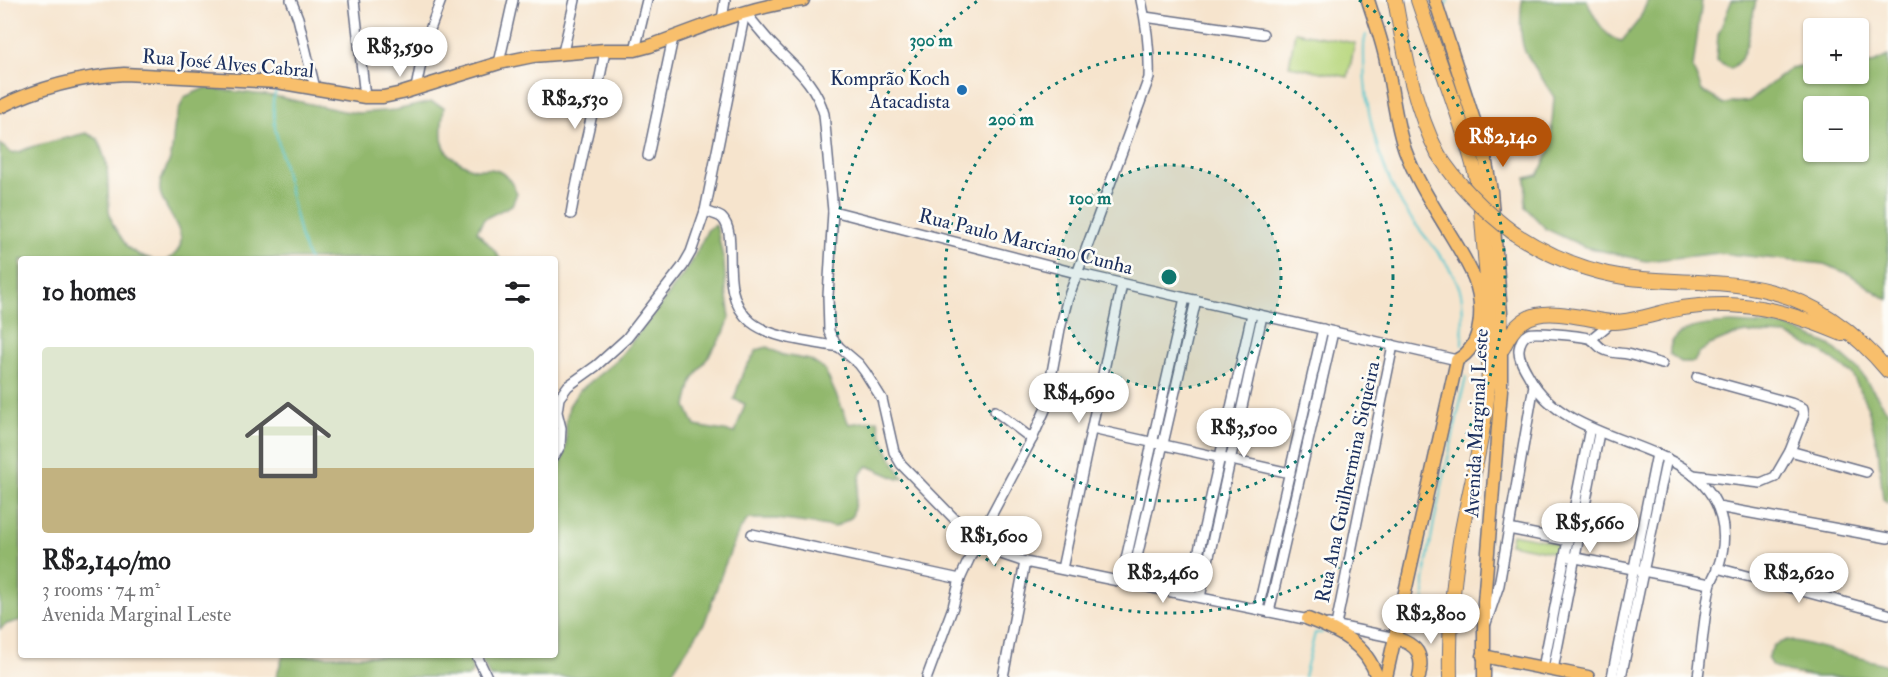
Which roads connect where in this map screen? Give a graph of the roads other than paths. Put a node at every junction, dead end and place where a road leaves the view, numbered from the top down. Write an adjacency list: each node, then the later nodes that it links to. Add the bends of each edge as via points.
1 (291, 0): 23 (street)
2 (354, 0): 25 (street)
3 (441, 0): 24 (street, via 425,43)
4 (513, 0): 22 (street)
5 (575, 0): 21 (street)
6 (647, 0): 20 (street)
7 (725, 0): 16 (street)
8 (803, 0): 14 (main road, Rua José Alves Cabral)
9 (1141, 0): 15 (street)
10 (1368, 0): 44 (main road, via 1385,55 1405,149 1475,282 1477,337 1473,348)
11 (1395, 0): 40 (highway, bridge, via 1416,100 1438,154 1462,189 1515,234 1550,255 1605,273 1772,292 1817,310)
12 (1418, 0): 101 (highway, via 1475,174 1488,293 1487,401 1453,592)
13 (1434, 0): 43 (main road, Avenida Marginal Leste, via 1488,172)
14 (745, 12): 16 (main road, Rua José Alves Cabral); 28 (street); 29 (street, via 809,81 820,100)
15 (1145, 17): 17 (street); 31 (street, via 1149,78)
16 (723, 20): 18 (main road, Rua José Alves Cabral)
17 (1263, 34)
18 (674, 38): 20 (main road, Rua José Alves Cabral); 27 (street)
19 (605, 50): 20 (main road, Rua José Alves Cabral); 21 (main road, Rua José Alves Cabral); 30 (street)
20 (635, 50)
21 (563, 52): 22 (main road, Rua José Alves Cabral)
22 (499, 63): 24 (main road, Rua José Alves Cabral)
23 (315, 88): 25 (main road, Rua José Alves Cabral); 26 (main road, Rua José Alves Cabral, via 277,82 124,74 66,82)
24 (416, 88): 25 (main road, Rua José Alves Cabral)
25 (365, 97)
26 (0, 107)
27 (648, 156)
28 (705, 211): 42 (street, via 722,218 729,232 729,276 736,303 751,322 778,336); 49 (street, via 683,266 627,338 568,386)
29 (833, 211): 31 (street, Rua Paulo Marciano Cunha); 42 (street, via 828,321)
30 (571, 214)
31 (1076, 273): 32 (street, Rua Paulo Marciano Cunha); 54 (street, via 1060,329 1048,399)
32 (1122, 284): 33 (street, Rua Paulo Marciano Cunha); 52 (street)
33 (1185, 298): 34 (street, Rua Paulo Marciano Cunha); 55 (street)
34 (1196, 300): 35 (street, Rua Paulo Marciano Cunha); 56 (street)
35 (1252, 314): 36 (street, Rua Paulo Marciano Cunha); 60 (street)
36 (1262, 316): 38 (street, Rua Paulo Marciano Cunha); 62 (street)
37 (1612, 322): 39 (street); 40 (highway, via 1699,306 1745,305 1777,310); 43 (highway, via 1552,312 1537,315 1517,326)
38 (1328, 331): 41 (street, Rua Paulo Marciano Cunha); 63 (street); 64 (street)
39 (1591, 339): 45 (street, via 1603,350); 48 (street, via 1527,334 1521,339 1519,357)
40 (1861, 341): 46 (highway)
41 (1393, 345): 44 (street, Rua Paulo Marciano Cunha); 89 (street, Rua Ana Guilhermina Siqueira)
42 (839, 347): 74 (street, via 859,364 882,399 894,452 901,464)
43 (1503, 348): 90 (main road, Avenida Marginal Leste)
44 (1457, 360): 91 (main road)
45 (1662, 364)
46 (1888, 371)
47 (1697, 377): 58 (street, via 1803,408)
48 (1534, 385): 53 (street, via 1555,408); 70 (street)
49 (558, 404)
50 (995, 411): 54 (street)
51 (558, 415): 57 (street, via 561,428)
52 (1092, 429): 55 (street); 78 (street)
53 (1595, 430): 59 (street); 73 (street); 75 (street)
54 (1032, 440): 74 (street)
55 (1152, 443): 56 (street); 81 (street)
56 (1163, 445): 60 (street); 81 (street)
57 (558, 450)
58 (1790, 451): 65 (street); 66 (street, via 1768,482)
59 (1657, 454): 61 (street); 79 (street)
60 (1220, 458): 62 (street); 68 (street)
61 (1666, 458): 66 (street); 79 (street)
62 (1230, 460): 64 (street); 69 (street)
63 (1301, 469): 64 (street); 86 (street)
64 (1290, 470): 85 (street)
65 (1866, 472)
66 (1693, 475): 67 (street)
67 (1718, 507): 72 (street); 77 (street, via 1725,542)
68 (1206, 521): 69 (street); 83 (street)
69 (1216, 523): 84 (street)
70 (1509, 529): 73 (street); 90 (street, via 1499,585)
71 (752, 534): 80 (street)
72 (1888, 538)
73 (1568, 541): 75 (street)
74 (977, 542): 76 (street, via 1000,555); 80 (street)
75 (1570, 557): 79 (street); 94 (street)
76 (1024, 561): 78 (street); 97 (street)
77 (1718, 568): 82 (street); 87 (street)
78 (1062, 569): 81 (street)
79 (1639, 570): 82 (street); 104 (street); 105 (street)
80 (960, 579): 96 (street)
81 (1126, 582): 83 (street)
82 (1710, 584): 106 (street)
83 (1189, 595): 84 (street)
84 (1200, 597): 85 (street)
85 (1258, 609): 86 (street)
86 (1269, 612): 88 (street)
87 (1888, 614)
88 (1308, 620): 89 (main road)
89 (1336, 628): 91 (street); 98 (main road, via 1367,655)
90 (1482, 631): 92 (main road, Avenida Marginal Leste)
91 (1396, 638): 99 (main road); 100 (main road, via 1417,649)
92 (1483, 656): 94 (main road); 102 (main road, Avenida Marginal Leste)
93 (478, 658): 95 (street)
94 (1549, 672): 103 (main road)
95 (487, 677)
96 (927, 677)
97 (1002, 677)
98 (1377, 677)
99 (1386, 677)
100 (1419, 677)
101 (1450, 677)
102 (1484, 677)
103 (1588, 677)
104 (1612, 677)
105 (1621, 677)
106 (1698, 677)

